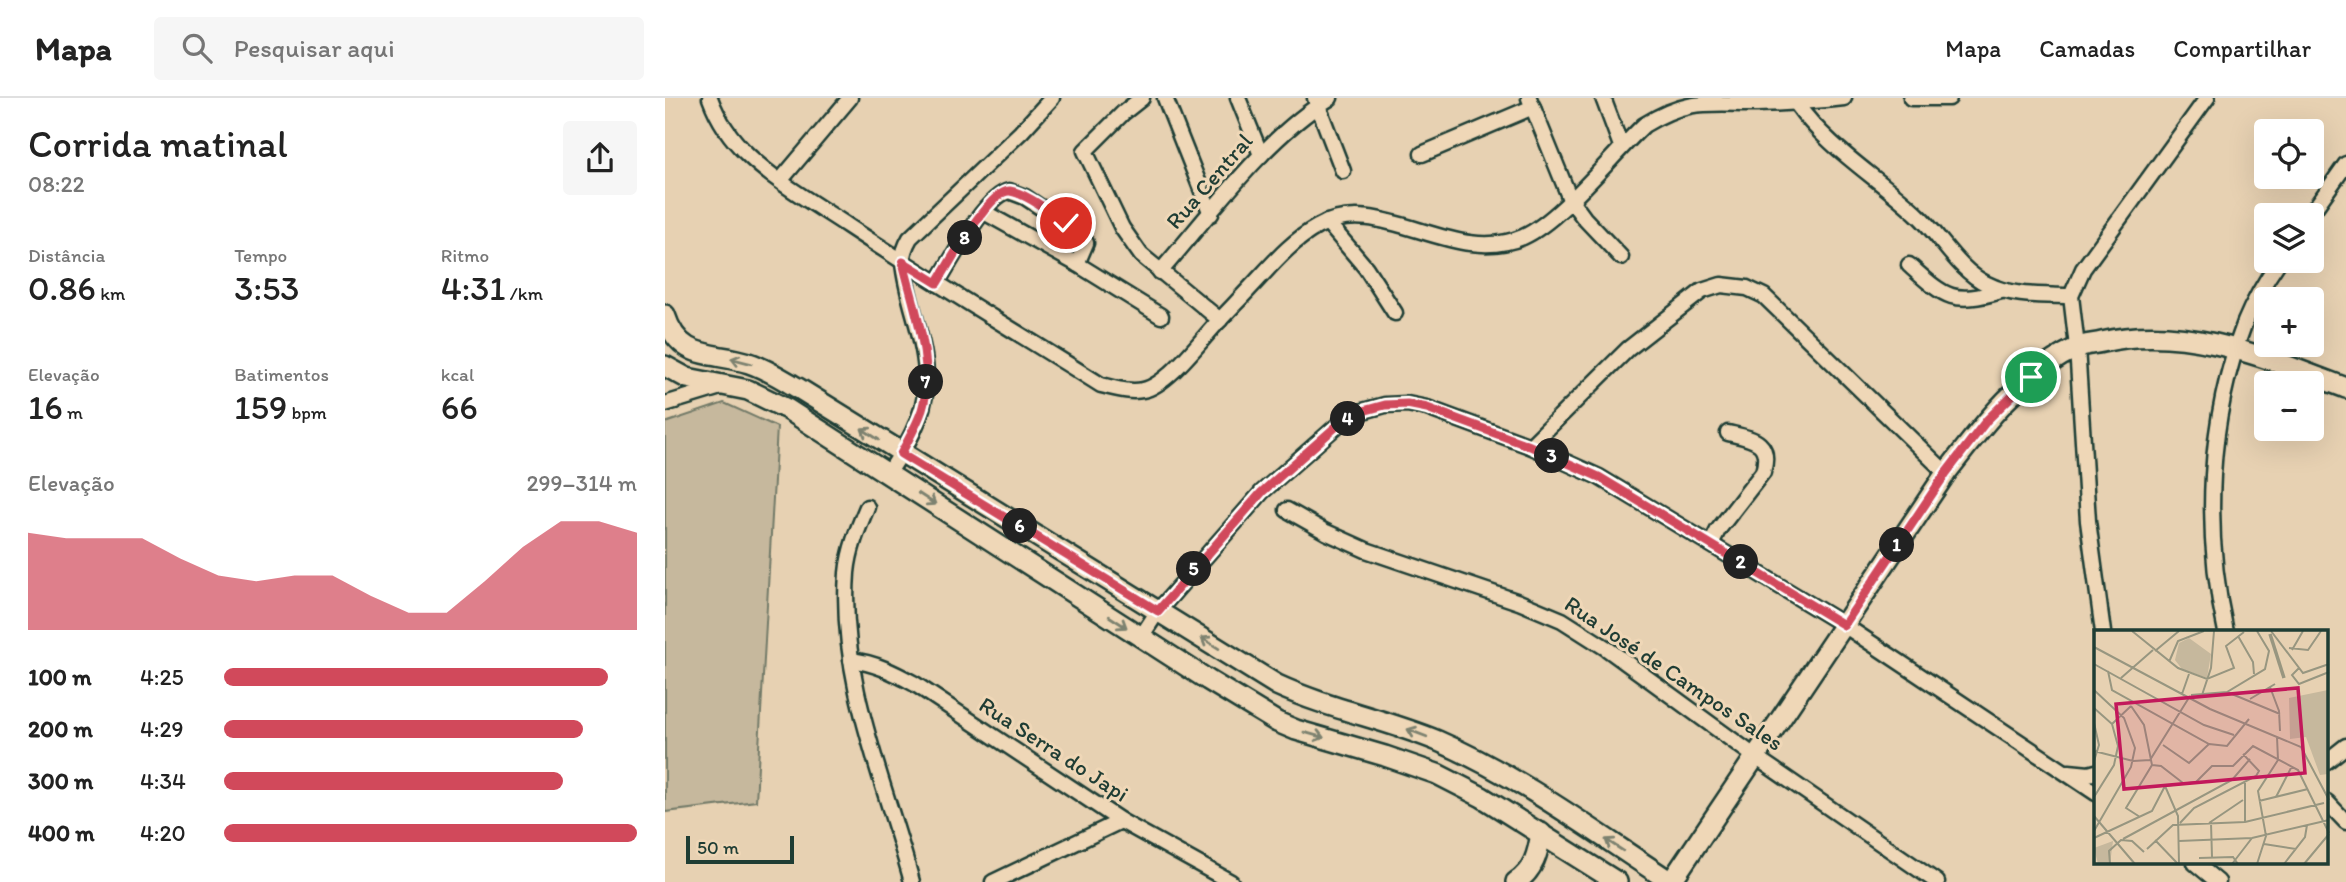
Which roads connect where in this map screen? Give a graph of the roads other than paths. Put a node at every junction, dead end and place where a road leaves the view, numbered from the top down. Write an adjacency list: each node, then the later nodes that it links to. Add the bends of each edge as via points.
1 (710, 98): 23 (street, via 731,137)
2 (850, 98): 23 (street)
3 (1052, 98): 30 (street, via 910,238)
4 (1142, 98): 33 (street, via 1085,151 1122,228 1140,255)
5 (1165, 98): 27 (street)
6 (1238, 98): 20 (street)
7 (1603, 98): 18 (street)
8 (1844, 98): 12 (street)
9 (1911, 98): 10 (street)
10 (1949, 98)
11 (2207, 98): 37 (street, via 2083,269)
12 (1818, 99): 17 (street)
13 (1321, 101): 20 (street, Rua Central); 22 (street)
14 (1676, 101): 15 (street); 18 (street)
15 (1745, 101): 17 (street)
16 (1531, 103): 19 (street); 24 (street)
17 (1796, 103): 36 (street, via 1818,132 1916,213 1966,270)
18 (1621, 146): 24 (street)
19 (1422, 154)
20 (1261, 155): 27 (street, Rua Central)
21 (2346, 163): 25 (street)
22 (1343, 172)
23 (781, 181): 30 (street)
24 (1570, 199): 28 (street, via 1526,236 1497,243 1447,240 1381,218 1359,216); 29 (street)
25 (2318, 203)
26 (984, 212): 31 (street); 31 (street, via 1003,192 1025,197 1082,235 1086,243); 35 (street)
27 (1211, 214): 33 (street, Rua Central)
28 (1327, 222): 38 (street, via 1366,268); 40 (street, via 1286,249)
29 (1621, 257)
30 (903, 262): 35 (street); 50 (street, via 925,358 926,387 922,410)
31 (1077, 264): 39 (street)
32 (1909, 265): 36 (street, via 1939,292 1960,298)
33 (1160, 272): 40 (street)
34 (2271, 273): 43 (street)
35 (937, 283): 40 (street, via 1101,385 1125,391 1146,390 1174,372)
36 (2001, 290): 37 (street)
37 (2071, 296): 42 (street)
38 (1395, 313)
39 (1161, 316)
40 (1220, 320)
41 (667, 326): 50 (main road, one-way to 41, via 764,368 692,351)
42 (2077, 347): 43 (main road, via 2119,338 2154,337); 51 (main road, via 2013,394); 58 (street, via 2088,521)
43 (2237, 348): 46 (main road); 59 (street, via 2224,385 2214,470 2213,527)
44 (665, 366): 45 (main road, via 687,379)
45 (726, 385): 47 (street); 52 (main road, via 748,390 786,409)
46 (2346, 388)
47 (665, 404)
48 (1728, 433): 55 (street, via 1756,440 1766,460 1763,472)
49 (1530, 446): 51 (street, via 1628,349 1702,291 1721,285 1747,288 1764,296); 55 (street, via 1599,477); 56 (street, via 1427,408 1385,405 1363,411 1339,424 1262,492)
50 (901, 454): 52 (street); 56 (main road)
51 (1946, 473): 57 (main road)
52 (888, 474): 60 (main road, one-way to 60)
53 (867, 507): 61 (street, via 847,573)
54 (1287, 510): 63 (street, Rua José de Campos Sales, via 1366,550 1562,620)
55 (1711, 544): 57 (street)
56 (1158, 611): 60 (street); 78 (main road, one-way to 56, via 1486,764 1437,741 1277,685)
57 (1844, 625): 63 (main road); 65 (street)
58 (2103, 630)
59 (2226, 630)
60 (1141, 636): 71 (main road, one-way to 71, via 1277,722 1437,774)
61 (851, 660): 69 (street, Rua Serra do Japi, via 871,662 915,684); 73 (street, via 860,712)
62 (2346, 746): 64 (street)
63 (1757, 758): 78 (main road); 79 (street, Rua José de Campos Sales)
64 (2329, 759)
65 (2066, 772): 66 (street); 67 (street)
66 (2094, 773)
67 (2094, 792)
68 (2329, 804): 70 (street)
69 (1121, 821): 74 (street); 75 (street, Rua Serra do Japi)
70 (2346, 822)
71 (1541, 833): 76 (main road, via 1534,863); 77 (main road)
72 (2199, 864): 80 (street)
73 (912, 882)
74 (993, 882)
75 (1231, 882)
76 (1516, 882)
77 (1617, 882)
78 (1671, 882)
79 (1937, 882)
80 (2218, 882)

